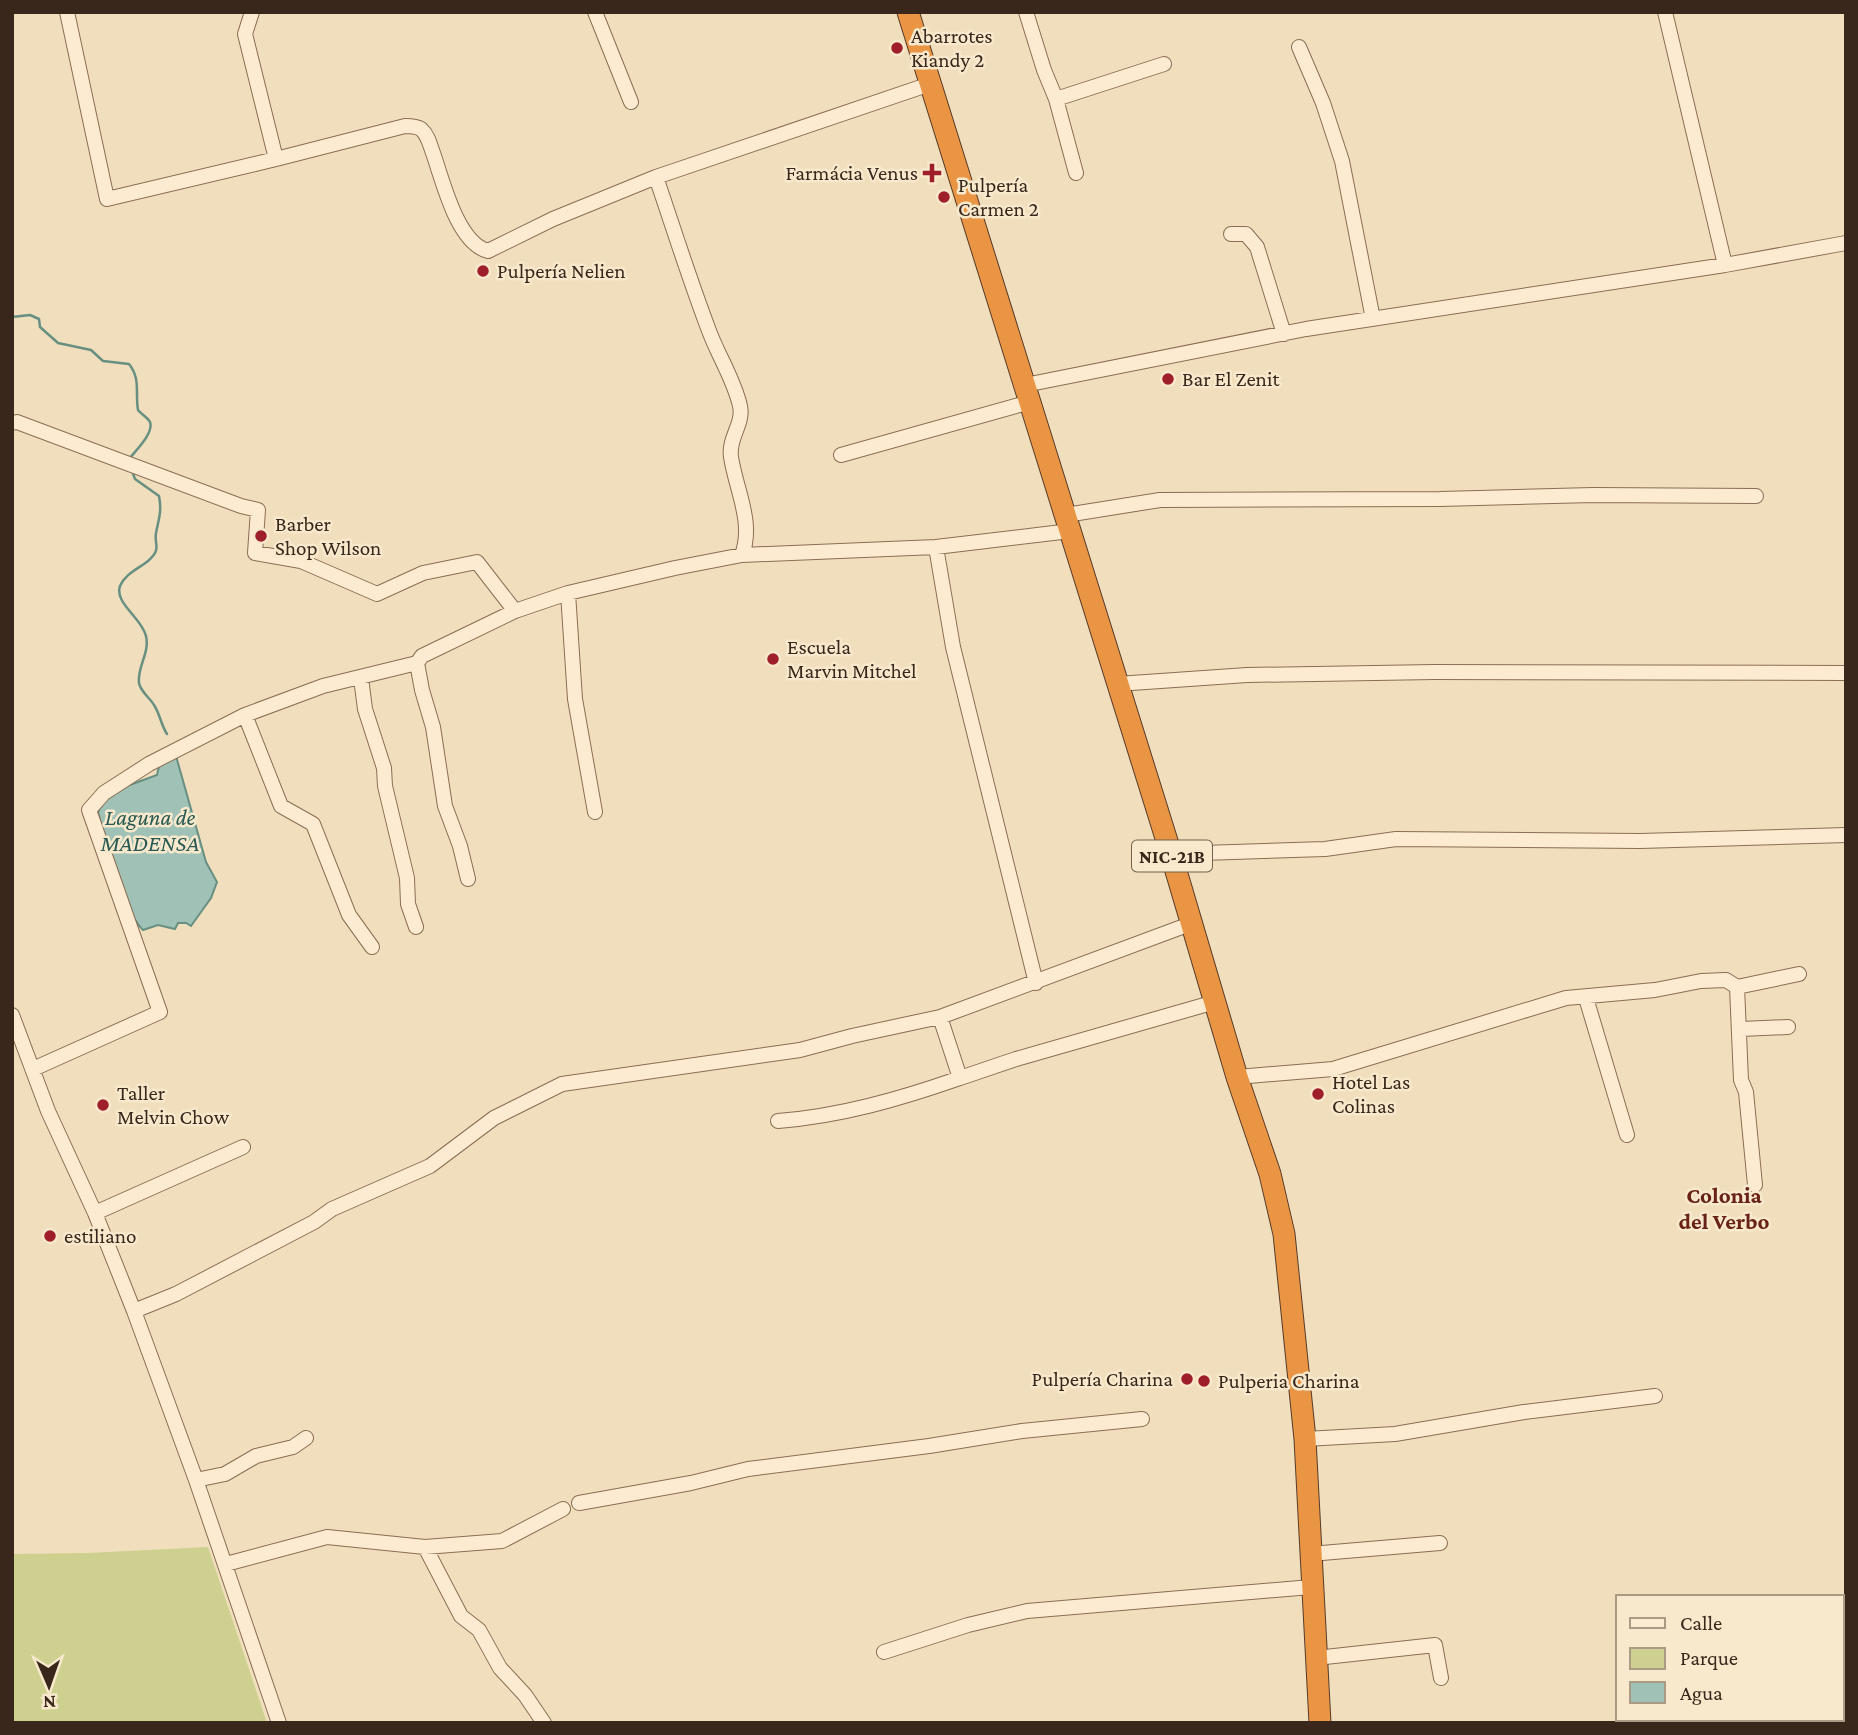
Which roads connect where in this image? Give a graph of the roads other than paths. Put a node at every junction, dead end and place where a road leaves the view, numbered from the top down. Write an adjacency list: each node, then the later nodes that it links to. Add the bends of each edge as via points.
1 (67, 12): 12 (street, via 107,199)
2 (252, 12): 12 (street, via 245,34)
3 (595, 12): 11 (street)
4 (1026, 12): 10 (street)
5 (1665, 12): 17 (street)
6 (910, 13): 9 (highway, NIC-21B)
7 (1299, 47): 18 (street, via 1342,161)
8 (1164, 64): 10 (street)
9 (930, 83): 14 (street); 20 (highway, NIC-21B)
10 (1056, 99): 13 (street)
11 (631, 102)
12 (276, 159): 14 (street, via 414,126 427,136 453,210 468,237 488,251)
13 (1076, 173)
14 (656, 177): 26 (street, via 741,407 730,455 747,533)
15 (1231, 234): 19 (street, via 1246,234 1257,247)
16 (1846, 243): 17 (street)
17 (1725, 265): 18 (street)
18 (1373, 319): 19 (street)
19 (1284, 334): 20 (street)
20 (1027, 394): 22 (street); 24 (highway, NIC-21B)
21 (12, 423): 28 (street, via 258,510 255,554 300,561 377,594 423,573 477,562)
22 (841, 454)
23 (1756, 496): 24 (street, via 1160,500)
24 (1068, 523): 25 (street); 32 (highway, NIC-21B)
25 (936, 547): 26 (street); 42 (street, via 953,647)
26 (742, 555): 27 (street)
27 (568, 593): 28 (street); 34 (street, via 575,699)
28 (514, 611): 29 (street, via 422,656)
29 (418, 663): 31 (street); 37 (street, via 445,806)
30 (1846, 673): 32 (street, via 1261,674)
31 (361, 678): 33 (street, via 323,686); 39 (street)
32 (1117, 684): 36 (highway, NIC-21B)
33 (246, 715): 40 (street, via 281,806 313,824 349,915); 51 (street, via 149,764 104,793 89,810 160,1012)
34 (595, 812)
35 (1846, 835): 36 (street, via 1640,841 1396,839 1325,849)
36 (1171, 854): 38 (highway, NIC-21B)
37 (468, 879)
38 (1190, 925): 42 (street); 45 (highway, NIC-21B)
39 (416, 927)
40 (372, 947)
41 (1799, 974): 43 (street)
42 (1036, 983): 47 (street)
43 (1737, 987): 44 (street, via 1727,980 1701,981); 49 (street)
44 (1586, 998): 53 (street, via 1566,998 1333,1069); 55 (street)
45 (1215, 1002): 52 (street); 53 (highway, NIC-21B)
46 (12, 1015): 50 (street)
47 (940, 1017): 52 (street); 59 (street, via 800,1050 562,1084 494,1118 430,1166 332,1209 314,1223)
48 (1788, 1027): 49 (street)
49 (1741, 1029): 57 (street, via 1741,1080)
50 (19, 1051): 51 (street)
51 (33, 1069): 58 (street)
52 (960, 1077): 54 (street, via 902,1098 817,1118)
53 (1237, 1077): 63 (highway, NIC-21B, via 1270,1174 1284,1234)
54 (778, 1121)
55 (1627, 1135)
56 (243, 1147): 58 (street)
57 (1755, 1185)
58 (95, 1213): 59 (street)
59 (134, 1311): 64 (street)
60 (1655, 1396): 63 (street, via 1395,1434)
61 (1142, 1419): 65 (street, via 748,1469)
62 (306, 1438): 64 (street, via 225,1474)
63 (1305, 1439): 69 (highway, NIC-21B)
64 (196, 1480): 70 (street)
65 (579, 1503)
66 (563, 1509): 68 (street, via 502,1541)
67 (1440, 1543): 69 (street)
68 (425, 1547): 70 (street, via 327,1537); 76 (street, via 461,1616 479,1630 500,1668)
69 (1310, 1555): 71 (highway, NIC-21B)
70 (226, 1564): 75 (street)
71 (1311, 1587): 72 (street, via 1027,1611); 73 (highway, NIC-21B)
72 (884, 1653)
73 (1316, 1658): 74 (street, via 1435,1645); 77 (highway, NIC-21B)
74 (1441, 1678)
75 (279, 1723)
76 (544, 1723)
77 (1320, 1723)

